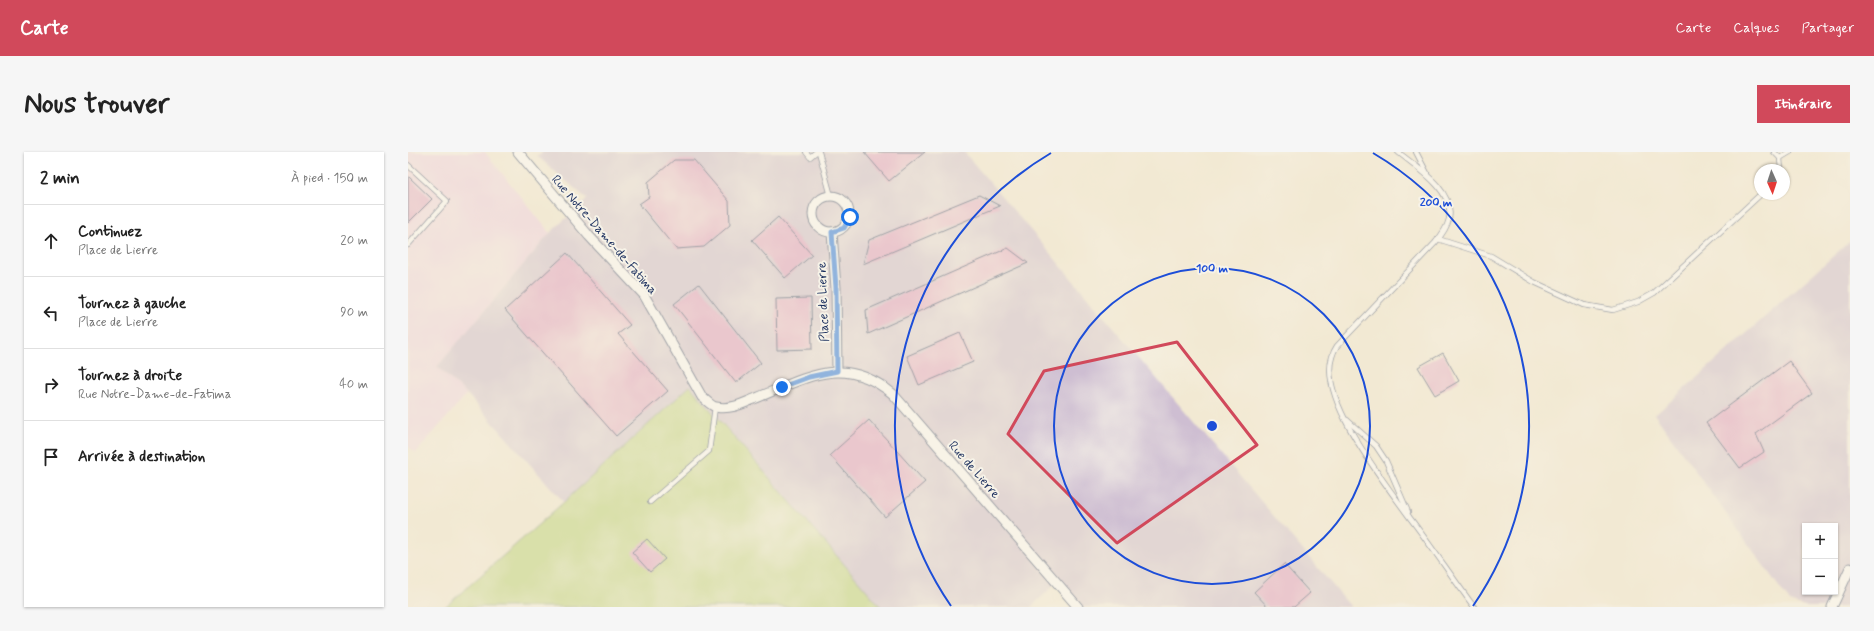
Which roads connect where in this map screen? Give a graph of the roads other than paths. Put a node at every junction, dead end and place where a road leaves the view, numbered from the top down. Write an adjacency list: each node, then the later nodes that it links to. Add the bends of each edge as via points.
1 (518, 152): 18 (street, Rue Notre-Dame-de-Fatima, via 589,236 644,295 702,396)
2 (806, 152): 3 (lane, via 810,157)
3 (817, 152): 12 (lane)
4 (1398, 152): 11 (lane)
5 (1416, 152): 11 (lane)
6 (1774, 152): 8 (lane)
7 (1790, 152): 8 (lane)
8 (1780, 158): 9 (lane)
9 (1781, 164)
10 (408, 165): 16 (lane, via 447,201)
11 (1428, 174): 15 (lane, via 1449,208 1446,228)
12 (831, 196): 14 (street, via 821,199 813,214 821,229); 14 (street, via 844,201 850,211 844,228)
13 (1755, 200): 15 (lane, via 1654,293 1638,302 1613,310 1584,305 1568,299 1491,256)
14 (832, 232): 17 (street, Place de Lierre)
15 (1438, 239): 19 (lane, via 1337,346 1331,357 1330,373 1334,392)
16 (408, 245)
17 (837, 371): 18 (street, via 809,377 731,408); 23 (street, Rue de Lierre, via 856,374 878,382 893,394)
18 (715, 407): 20 (lane, via 709,451)
19 (1346, 418): 21 (lane, via 1358,446); 21 (lane, via 1376,446 1386,461)
20 (650, 502)
21 (1410, 518): 24 (lane)
22 (1850, 568): 25 (street)
23 (1078, 607)
24 (1474, 607)
25 (1832, 607)

